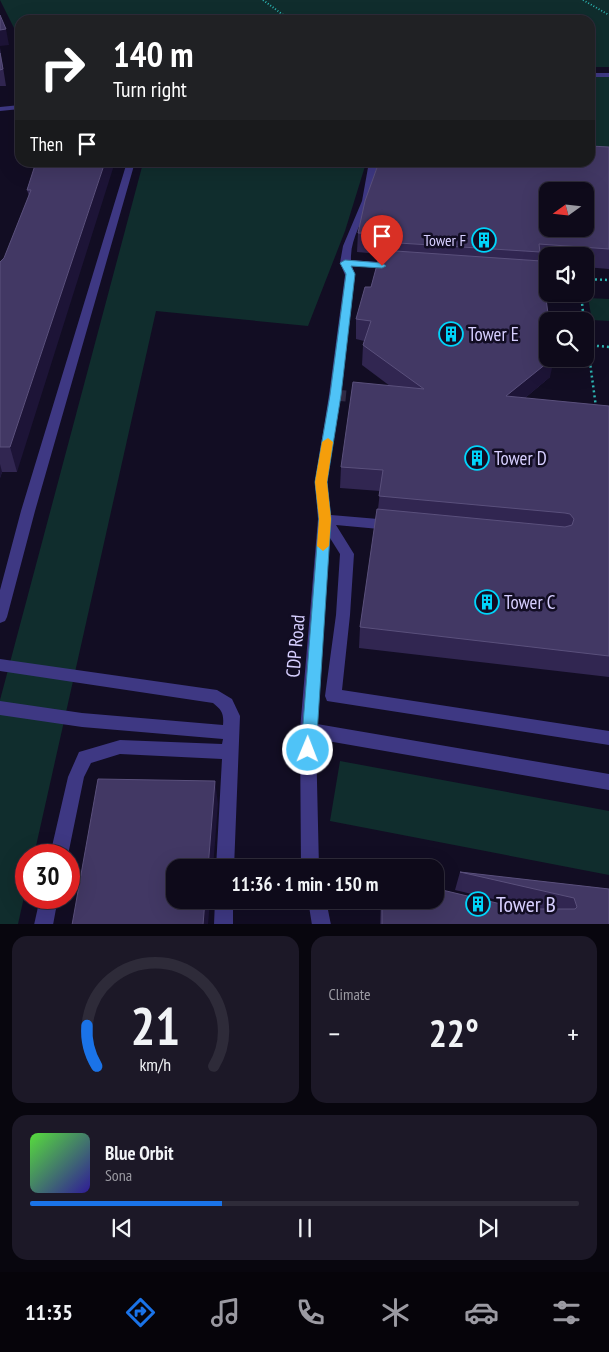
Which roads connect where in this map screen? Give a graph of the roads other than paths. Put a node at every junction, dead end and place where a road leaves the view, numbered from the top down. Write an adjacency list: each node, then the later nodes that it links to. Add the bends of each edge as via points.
1 (595, 75): 2 (street)
2 (609, 75)
3 (15, 108): 4 (street)
4 (0, 109)
5 (130, 167): 13 (street)
6 (372, 167): 7 (street, via 367,199 345,251)
7 (345, 263): 8 (street); 11 (street, CDP Road, via 350,274 321,482)
8 (403, 267)
9 (518, 275): 10 (street)
10 (539, 276)
11 (325, 519): 12 (street); 16 (street, CDP Road); 18 (street, via 347,554 333,696)
12 (403, 526)
13 (0, 617)
14 (0, 665): 17 (street, via 217,697 226,704 232,716)
15 (0, 708): 17 (street, via 82,720)
16 (308, 730): 20 (street); 23 (street, CDP Road)
17 (232, 733): 19 (street)
18 (609, 738)
19 (231, 752): 21 (street, via 120,746 85,757 76,777); 22 (street)
20 (609, 782)
21 (61, 844)
22 (226, 859)
23 (310, 859)
24 (46, 909): 27 (street)
25 (224, 909): 28 (street)
26 (319, 909): 29 (street)
27 (43, 924)
28 (223, 924)
29 (322, 924)

